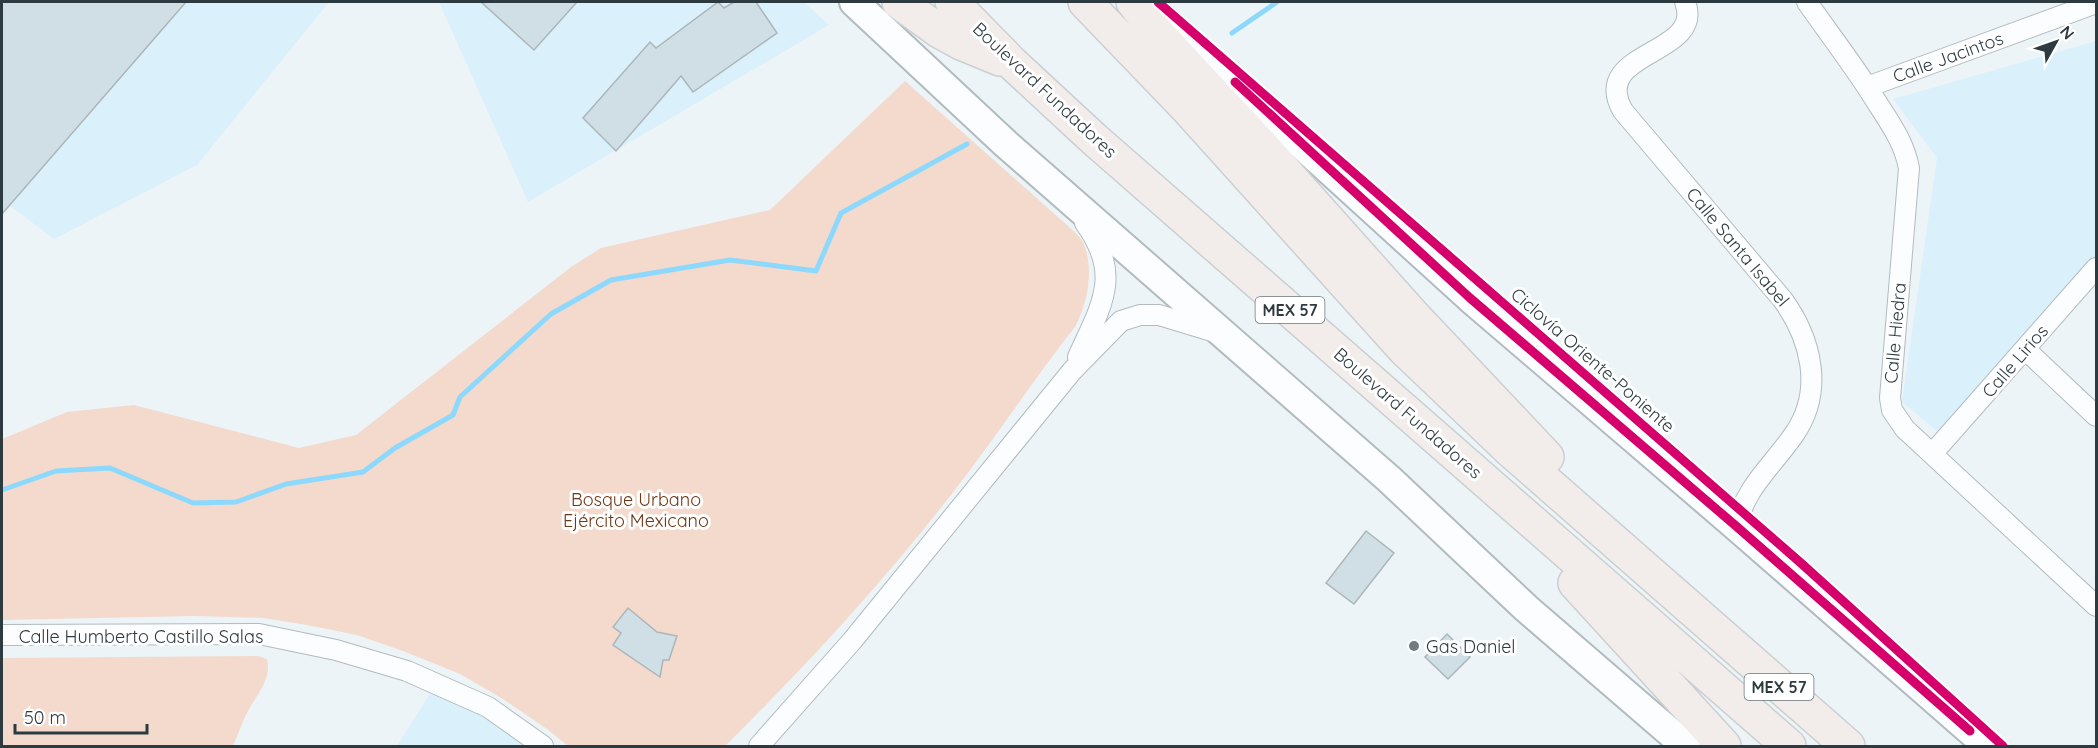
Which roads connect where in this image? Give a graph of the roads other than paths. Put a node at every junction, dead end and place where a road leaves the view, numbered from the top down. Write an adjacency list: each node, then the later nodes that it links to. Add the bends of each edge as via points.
1 (854, 2): 17 (main road)
2 (899, 2): 14 (highway, via 961,43)
3 (914, 2): 12 (highway, via 937,19)
4 (928, 2): 12 (highway)
5 (1060, 2): 16 (highway)
6 (1085, 2): 16 (highway)
7 (1133, 2): 13 (highway)
8 (1144, 2): 13 (main road)
9 (1685, 2): 25 (street, Calle Santa Isabel, via 1686,27 1621,76 1615,87 1616,100 1783,300 1799,325 1812,366 1807,411 1796,432 1744,500)
10 (1807, 2): 15 (street, Calle Hiedra)
11 (2097, 3): 15 (street, Calle Jacintos)
12 (956, 16): 14 (highway)
13 (1161, 27): 16 (highway)
14 (1013, 64): 24 (highway, Boulevard Fundadores / MEX 57)
15 (1867, 87): 23 (street, Calle Hiedra, via 1900,138 1909,168 1892,410 1905,429)
16 (1205, 88): 25 (main road, via 1470,298); 33 (highway, MEX 57, via 1456,361 1710,627)
17 (1066, 197): 19 (main road); 21 (street, via 1097,239 1106,288)
18 (2097, 268): 20 (street, Calle Lirios)
19 (1221, 333): 21 (street, via 1159,315 1140,315 1121,321); 30 (main road)
20 (2026, 350): 22 (street); 23 (street, Calle Lirios)
21 (1072, 371): 29 (street, via 852,641)
22 (2097, 416)
23 (1932, 454): 26 (street, Calle Hiedra)
24 (1485, 480): 31 (highway); 32 (highway, Boulevard Fundadores / MEX 57)
25 (1736, 526): 34 (main road)
26 (2097, 606)
27 (2, 635): 28 (street, Calle Humberto Castillo Salas, via 259,634 336,650 407,671 488,707)
28 (543, 747)
29 (759, 747)
30 (1686, 747)
31 (1724, 747)
32 (1789, 747)
33 (1848, 747)
34 (1989, 747)

